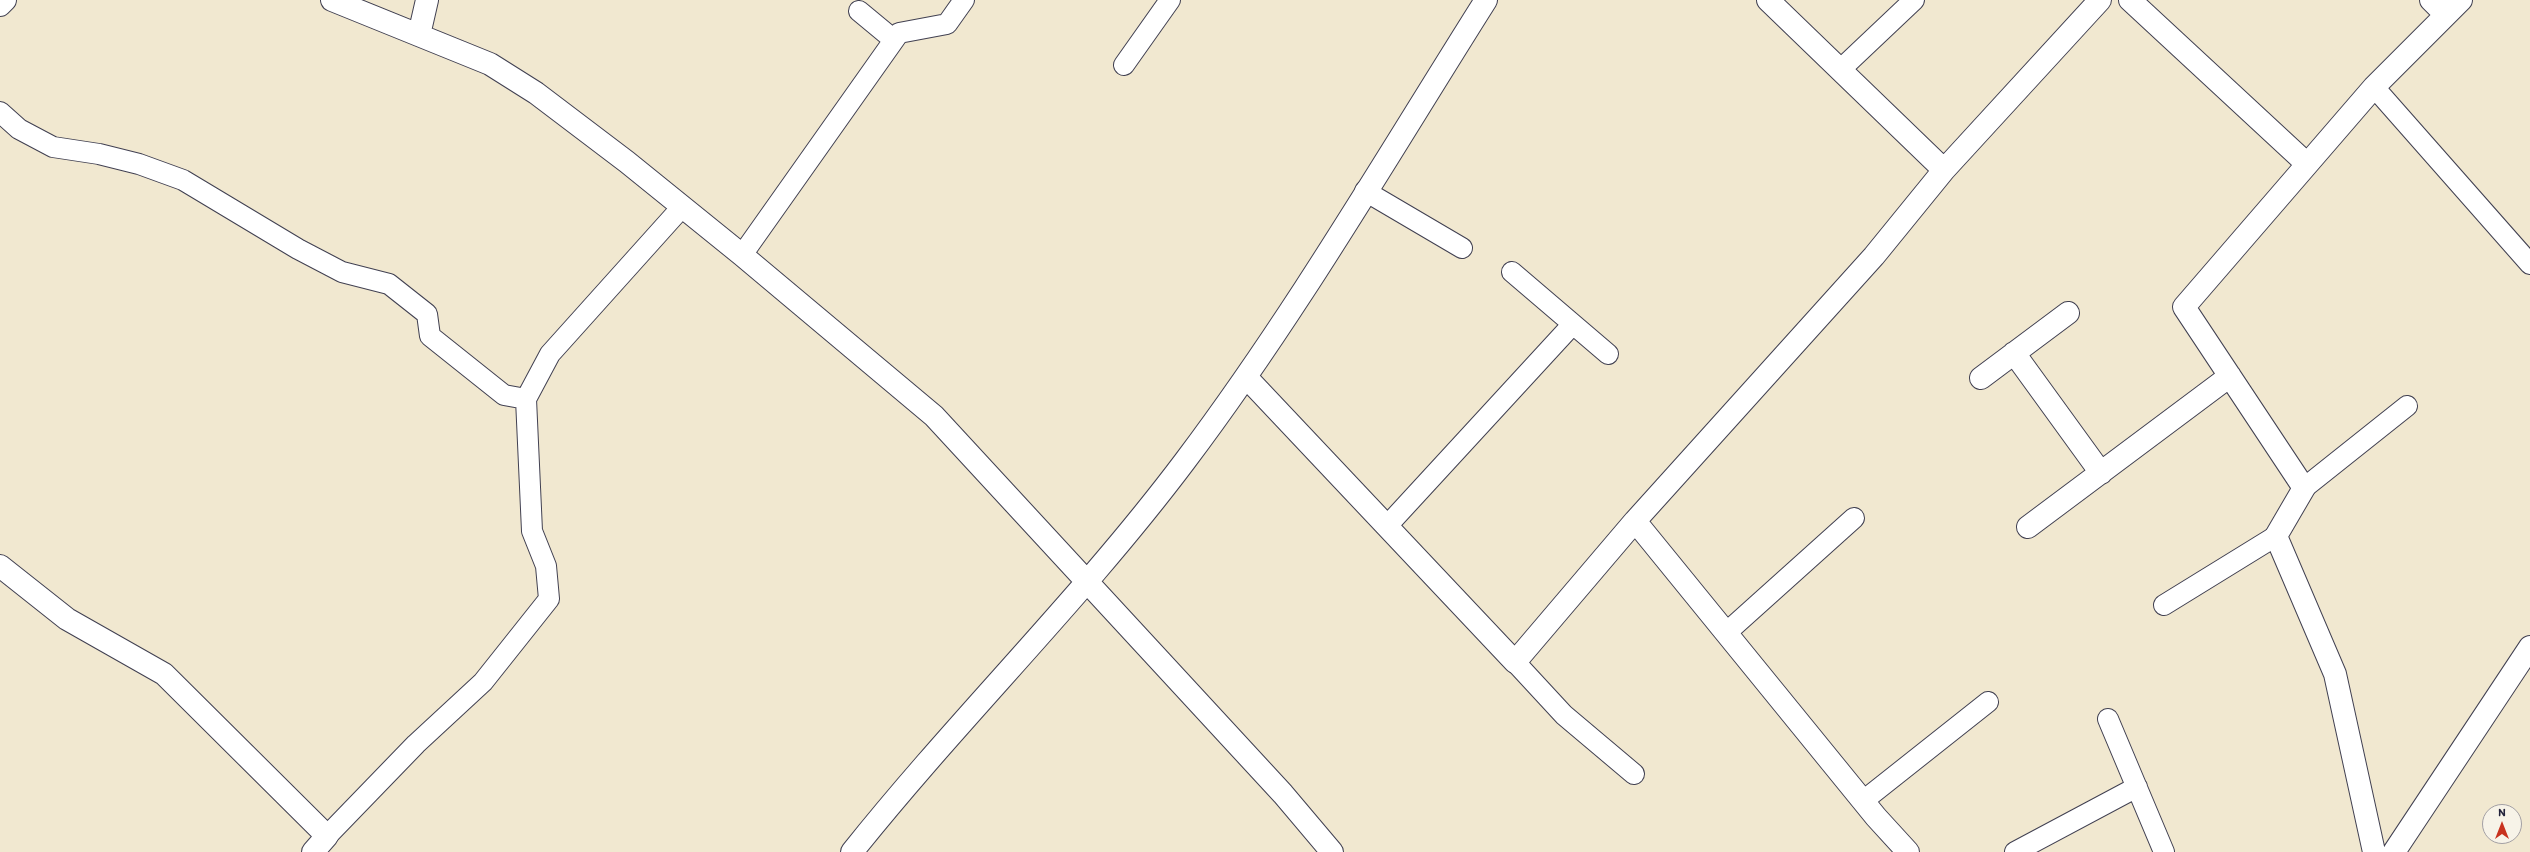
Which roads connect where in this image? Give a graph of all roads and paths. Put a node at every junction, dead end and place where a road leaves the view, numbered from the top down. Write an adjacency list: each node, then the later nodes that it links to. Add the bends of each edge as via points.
1 (5, 0): 11 (street)
2 (332, 0): 14 (street)
3 (427, 0): 14 (street)
4 (964, 0): 15 (lane, via 946,24 900,33)
5 (1170, 0): 16 (lane)
6 (1486, 0): 22 (street)
7 (1768, 0): 17 (street)
8 (1914, 0): 17 (lane)
9 (2100, 0): 21 (street)
10 (2130, 0): 20 (street)
11 (0, 5)
12 (2446, 5): 18 (street)
13 (859, 11): 15 (lane)
14 (419, 35): 23 (street, via 490,64 536,93)
15 (894, 40): 25 (lane)
16 (1124, 65)
17 (1840, 70): 21 (street)
18 (2374, 87): 20 (street); 26 (lane)
19 (0, 112): 35 (lane, via 19,128 53,147 139,164 183,180 298,249 342,272 389,284 427,314 430,336 504,395)
20 (2307, 164): 32 (street, via 2184,307)
21 (1944, 170): 40 (street, via 1874,256)
22 (1365, 191): 24 (lane); 33 (street)
23 (682, 207): 25 (street); 35 (lane, via 550,354)
24 (1462, 248)
25 (742, 255): 45 (street, via 934,416 1044,532)
26 (2530, 264)
27 (1512, 272): 29 (lane, via 1539,293)
28 (2068, 313): 30 (street)
29 (1572, 325): 31 (lane); 41 (lane)
30 (2014, 353): 34 (street); 37 (street)
31 (1608, 354)
32 (2230, 376): 37 (street); 38 (street)
33 (1247, 378): 41 (street); 45 (street, via 1183,464)
34 (1981, 378)
35 (526, 399): 55 (lane, via 532,531 546,566 549,599 483,682 416,744)
36 (2407, 406): 38 (lane)
37 (2101, 473): 42 (street)
38 (2304, 488): 43 (street)
39 (1854, 518): 47 (lane)
40 (1635, 521): 47 (street); 49 (street)
41 (1387, 526): 49 (street)
42 (2028, 527)
43 (2276, 536): 46 (lane); 62 (street, via 2335,674)
44 (0, 566): 55 (street, via 67,619 164,674)
45 (1087, 582): 57 (street); 58 (street, via 1283,794)
46 (2164, 605)
47 (1726, 632): 54 (street)
48 (2530, 648): 63 (street)
49 (1515, 662): 52 (lane, via 1564,715)
50 (1988, 702): 54 (lane)
51 (2108, 719): 53 (lane)
52 (1634, 774)
53 (2137, 788): 60 (lane); 61 (lane)
54 (1863, 801): 59 (street)
55 (327, 836): 56 (street)
56 (313, 852)
57 (852, 852)
58 (1332, 852)
59 (1908, 852)
60 (2015, 852)
61 (2164, 852)
62 (2374, 852)
63 (2394, 852)

